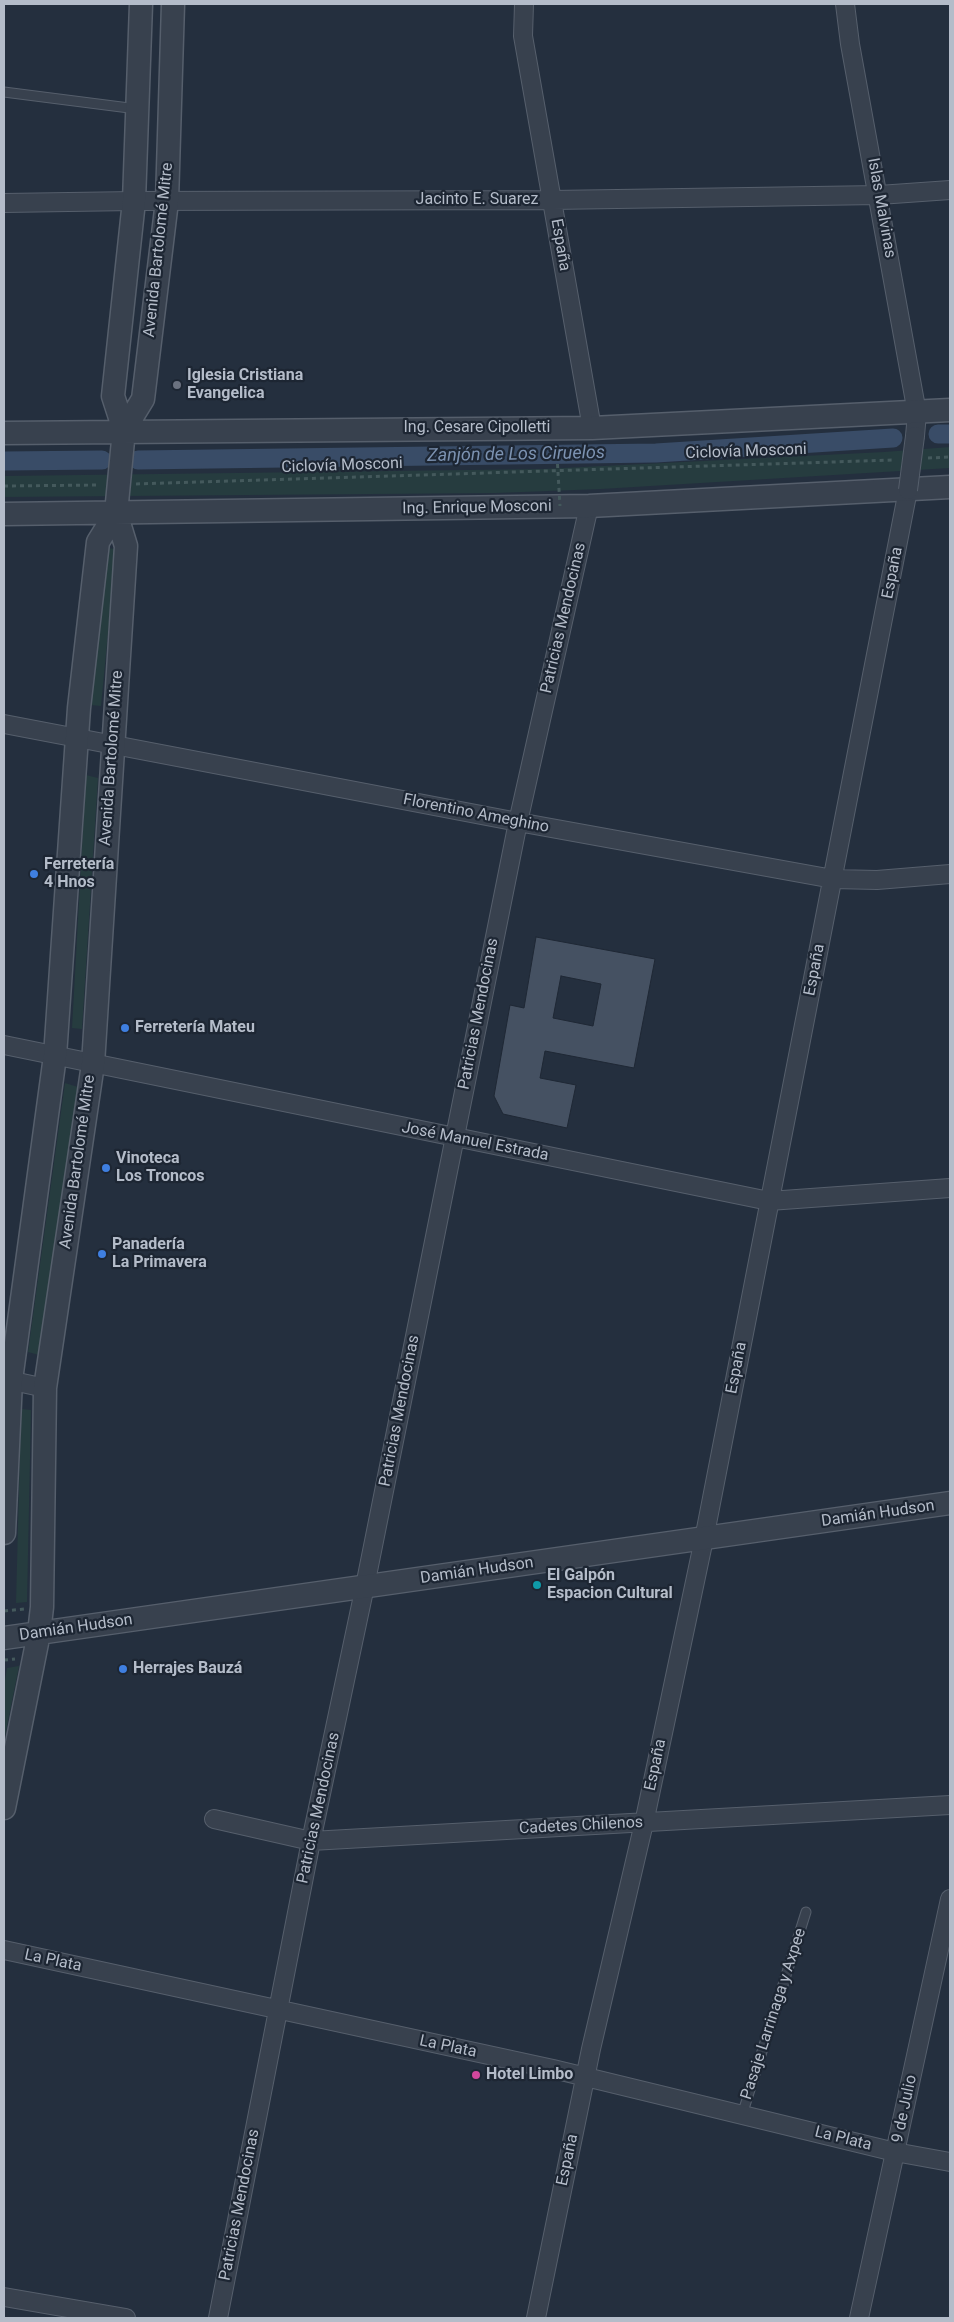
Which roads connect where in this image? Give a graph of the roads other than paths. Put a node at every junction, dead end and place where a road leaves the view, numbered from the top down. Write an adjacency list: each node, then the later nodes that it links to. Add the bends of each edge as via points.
1 (141, 4): 6 (street, Avenida Bartolomé Mitre)
2 (173, 4): 11 (street, Avenida Bartolomé Mitre)
3 (524, 4): 9 (street, España, via 523,36)
4 (845, 4): 8 (street, Islas Malvinas)
5 (4, 92): 6 (lane)
6 (137, 109): 10 (street, Avenida Bartolomé Mitre)
7 (950, 190): 8 (street, Jacinto E. Suarez)
8 (879, 195): 9 (street, Jacinto E. Suarez); 14 (street, Islas Malvinas)
9 (552, 200): 11 (street, Jacinto E. Suarez); 15 (street, España)
10 (134, 201): 11 (street, Jacinto E. Suarez); 12 (street, Jacinto E. Suarez); 16 (street, Avenida Bartolomé Mitre, via 113,396)
11 (168, 201): 16 (street, Avenida Bartolomé Mitre, via 143,399)
12 (4, 203)
13 (950, 410): 14 (street, Ing. Cesare Cipolletti)
14 (917, 413): 15 (street, Ing. Cesare Cipolletti); 19 (street, España, bridge)
15 (592, 428): 16 (street, Ing. Cesare Cipolletti)
16 (124, 430): 17 (street, Ing. Cesare Cipolletti); 21 (street, Avenida Bartolomé Mitre)
17 (4, 432)
18 (950, 487): 19 (street, Ing. Enrique Mosconi)
19 (908, 490): 20 (street, Ing. Enrique Mosconi); 28 (street, España)
20 (589, 506): 21 (street, Ing. Enrique Mosconi); 26 (street, Patricias Mendocinas)
21 (116, 513): 22 (street, Ing. Enrique Mosconi); 24 (street, Avenida Bartolomé Mitre, via 98,542); 25 (street, Avenida Bartolomé Mitre, via 126,546)
22 (4, 514)
23 (4, 724): 24 (street, Florentino Ameghino)
24 (77, 738): 25 (street, Florentino Ameghino); 30 (street, Avenida Bartolomé Mitre)
25 (112, 745): 26 (street, Florentino Ameghino); 31 (street, Avenida Bartolomé Mitre)
26 (518, 822): 28 (street, Florentino Ameghino); 32 (street, Patricias Mendocinas)
27 (950, 874): 28 (street, Florentino Ameghino, via 877,880)
28 (833, 879): 34 (street, España)
29 (4, 1045): 30 (street, José Manuel Estrada)
30 (55, 1056): 31 (street, José Manuel Estrada); 35 (street, Avenida Bartolomé Mitre)
31 (93, 1064): 32 (street, José Manuel Estrada); 36 (street, Avenida Bartolomé Mitre)
32 (454, 1138): 34 (street, José Manuel Estrada); 40 (street, Patricias Mendocinas)
33 (950, 1188): 34 (street, José Manuel Estrada)
34 (769, 1201): 39 (street, España)
35 (7, 1380): 36 (street); 38 (street, Avenida Bartolomé Mitre)
36 (45, 1388): 41 (street, Avenida Bartolomé Mitre)
37 (950, 1503): 39 (street, Damián Hudson)
38 (4, 1533)
39 (704, 1539): 40 (street, Damián Hudson); 46 (street, España)
40 (365, 1586): 41 (street, Damián Hudson); 47 (street, Patricias Mendocinas)
41 (40, 1633): 42 (street, Damián Hudson); 44 (street, Avenida Bartolomé Mitre)
42 (4, 1638)
43 (950, 1805): 46 (street, Cadetes Chilenos)
44 (4, 1808)
45 (214, 1819): 47 (street, Cadetes Chilenos)
46 (644, 1823): 47 (street, Cadetes Chilenos); 52 (street, España)
47 (312, 1841): 51 (street, Patricias Mendocinas)
48 (950, 1899): 54 (street, 9 de Julio)
49 (806, 1912): 53 (lane, Pasaje Larrinaga y Axpee)
50 (4, 1950): 51 (street, La Plata)
51 (278, 2010): 52 (street, La Plata); 58 (street, Patricias Mendocinas)
52 (585, 2077): 53 (street, La Plata); 59 (street, España)
53 (742, 2115): 54 (street, La Plata)
54 (895, 2152): 55 (street, La Plata); 60 (street, 9 de Julio)
55 (950, 2162)
56 (4, 2297): 57 (street)
57 (126, 2318)
58 (218, 2318)
59 (536, 2318)
60 (859, 2318)

